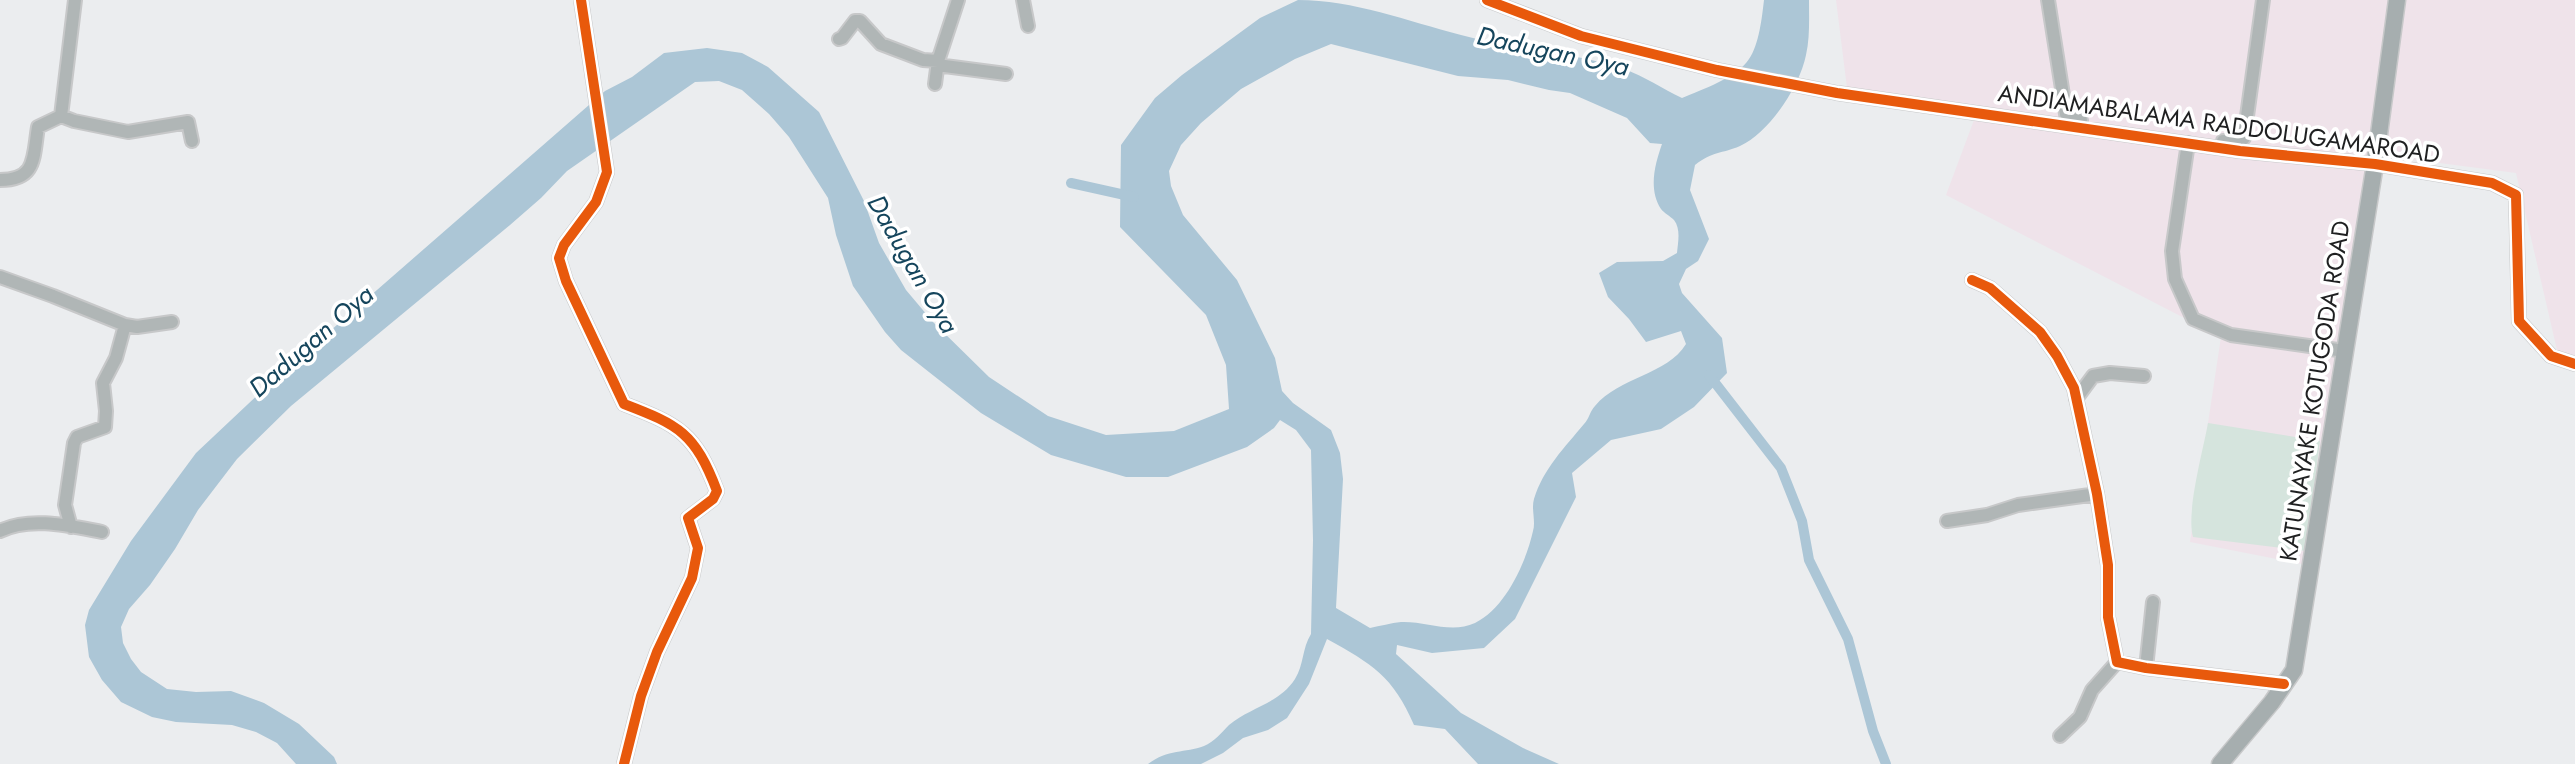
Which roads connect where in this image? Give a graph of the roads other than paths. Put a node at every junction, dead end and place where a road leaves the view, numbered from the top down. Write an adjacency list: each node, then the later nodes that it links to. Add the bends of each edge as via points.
1 (75, 0): 14 (street)
2 (581, 0): 37 (street, via 607,173 596,202 559,258 624,404 667,421 689,437 717,491 688,518 698,548 692,579 657,652)
3 (958, 0): 11 (street)
4 (1023, 0): 9 (street)
5 (1487, 0): 16 (street, ANDIAMABALAMA RADDOLUGAMAROAD, via 1581,36 1717,70 1837,93)
6 (2048, 0): 7 (street, via 2070,119 2237,143 2244,138)
7 (2263, 0)
8 (2397, 0): 17 (main road, KATUNAYAKE KOTUGODA ROAD)
9 (1028, 26)
10 (839, 38): 11 (street, via 860,21 881,44)
11 (938, 63): 12 (street); 13 (street)
12 (1006, 74)
13 (935, 84)
14 (61, 116): 15 (street, via 128,132 188,122); 18 (street, via 38,127 30,169 15,180)
15 (192, 141)
16 (2188, 143): 17 (street, ANDIAMABALAMA RADDOLUGAMAROAD); 23 (street, via 2172,251 2175,279 2193,319 2231,335)
17 (2375, 164): 23 (main road, KATUNAYAKE KOTUGODA ROAD); 24 (street, ANDIAMABALAMA RADDOLUGAMAROAD, via 2493,183 2516,195 2519,321 2551,356)
18 (0, 180)
19 (0, 277): 22 (street)
20 (1972, 280): 26 (street, via 1990,288 2040,332 2057,356)
21 (172, 322): 22 (street)
22 (125, 326): 29 (street, via 103,383 104,428 77,437 74,443 65,505)
23 (2345, 351): 35 (main road, KATUNAYAKE KOTUGODA ROAD, via 2294,670)
24 (2575, 365)
25 (2144, 376): 26 (street, via 2092,376)
26 (2076, 399): 27 (street)
27 (2097, 494): 28 (street); 33 (street, via 2108,565 2108,617)
28 (1947, 521)
29 (71, 527): 30 (street, via 27,523); 31 (street)
30 (0, 531)
31 (102, 532)
32 (2153, 602): 34 (street)
33 (2117, 662): 34 (street); 36 (street, via 2092,690 2080,717)
34 (2146, 668): 35 (street)
35 (2284, 684): 38 (main road, KATUNAYAKE KOTUGODA ROAD)
36 (2060, 736)
37 (624, 764)
38 (2220, 764)

